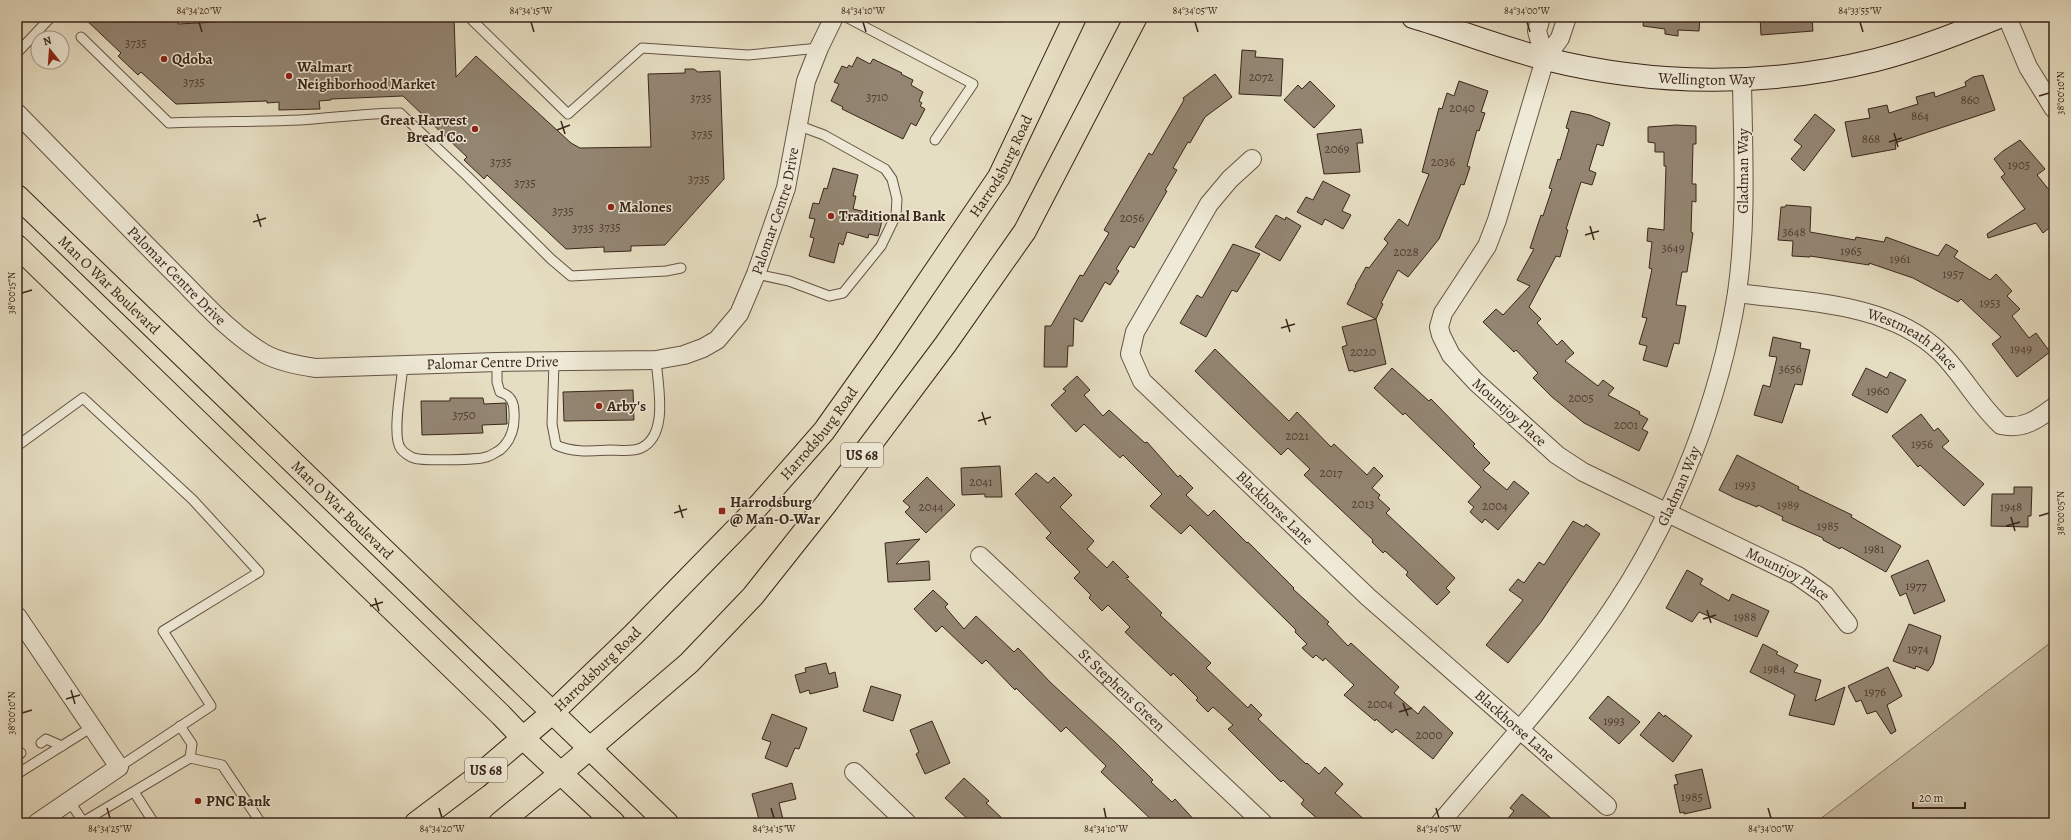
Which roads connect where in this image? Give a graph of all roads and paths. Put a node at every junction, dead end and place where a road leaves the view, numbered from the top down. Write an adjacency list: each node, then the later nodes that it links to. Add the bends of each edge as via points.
1 (51, 17): 17 (lane)
2 (469, 17): 16 (lane, via 568,114 642,48 748,55)
3 (834, 17): 16 (street, Palomar Centre Drive)
4 (846, 17): 23 (lane, via 973,84)
5 (978, 17): 6 (lane)
6 (988, 17): 7 (lane)
7 (1001, 17)
8 (1075, 17): 40 (main road, Harrodsburg Road / US 68, via 998,178 824,431 752,512 633,635)
9 (1136, 17): 47 (main road, US 68, via 1025,231 945,345 826,504 753,596 689,663)
10 (1413, 17): 18 (street, Wellington Way)
11 (1541, 17): 18 (street, via 1536,32)
12 (1567, 17): 18 (street, Mountjoy Place, via 1560,38)
13 (1999, 17): 19 (street, Wellington Way, via 1947,38 1877,60 1841,68)
14 (2007, 17): 20 (street, via 2028,67)
15 (82, 37): 27 (lane, via 169,123 217,120 266,122 368,113 400,113 571,276)
16 (818, 48): 22 (street, Palomar Centre Drive, via 806,80)
17 (17, 53)
18 (1545, 59): 19 (street, Wellington Way, via 1651,77); 36 (street, Mountjoy Place, via 1497,220 1487,246 1443,313 1439,327 1441,335 1451,355 1476,382 1557,455 1583,472)
19 (1742, 80): 29 (street, Gladman Way, via 1744,204)
20 (2054, 109)
21 (17, 113): 33 (street, Palomar Centre Drive, via 114,214 222,320 266,354 315,368)
22 (797, 125): 28 (street, Palomar Centre Drive, via 786,188); 28 (lane, via 824,135 885,169 892,180 897,199 896,215 881,246 843,292 829,296 790,281)
23 (935, 140)
24 (1252, 159): 43 (street, Blackhorse Lane, via 1230,179 1210,204 1135,332 1130,354 1133,365 1142,381 1368,597)
25 (17, 196): 40 (main road, Man O War Boulevard, via 266,439)
26 (17, 246): 44 (main road)
27 (681, 268)
28 (756, 274): 30 (street, Palomar Centre Drive, via 739,314 717,340 684,355)
29 (1737, 293): 34 (street, Westmeath Place, via 1857,310 1897,322 1926,339 1941,353 2001,425 2011,428 2028,424); 36 (street, Gladman Way, via 1713,393 1686,470)
30 (656, 360): 32 (street, Palomar Centre Drive); 32 (lane, via 660,410 658,429 652,442 640,449 584,451 565,449 556,445 552,424)
31 (497, 362): 32 (street, Palomar Centre Drive); 33 (street, Palomar Centre Drive); 33 (lane, via 500,392 507,394 514,402 515,425 509,439 486,458 428,460 413,458 401,449 397,438)
32 (554, 362)
33 (404, 365)
34 (2054, 407)
35 (17, 446): 41 (lane, via 83,398 193,500 259,572 163,632 211,706)
36 (1667, 514): 39 (street, Mountjoy Place, via 1798,576 1825,595); 43 (street, Gladman Way, via 1611,612)
37 (980, 556): 65 (street, St Stephens Green)
38 (17, 616): 42 (street)
39 (1848, 624)
40 (552, 712): 44 (main road, Harrodsburg Road / US 68); 47 (main road, Man O War Boulevard)
41 (180, 726): 48 (lane, via 192,744); 49 (lane)
42 (92, 727): 46 (lane); 49 (street)
43 (1519, 729): 55 (street, Blackhorse Lane); 66 (street, Gladman Way)
44 (523, 738): 51 (main road); 60 (main road, Harrodsburg Road / US 68)
45 (41, 743): 46 (lane, via 46,739)
46 (62, 746): 52 (lane)
47 (590, 748): 51 (main road, US 68); 63 (main road, Man O War Boulevard)
48 (190, 758): 53 (lane); 59 (lane, via 222,765)
49 (119, 767): 54 (street)
50 (854, 772): 64 (street)
51 (561, 773): 61 (main road, US 68); 62 (main road)
52 (17, 774)
53 (134, 792): 57 (lane); 58 (lane)
54 (70, 802): 56 (street); 57 (lane)
55 (1607, 806)
56 (37, 823)
57 (82, 823)
58 (154, 823)
59 (261, 823)
60 (416, 823)
61 (500, 823)
62 (614, 823)
63 (667, 823)
64 (907, 823)
65 (1263, 823)
66 (1440, 823)

